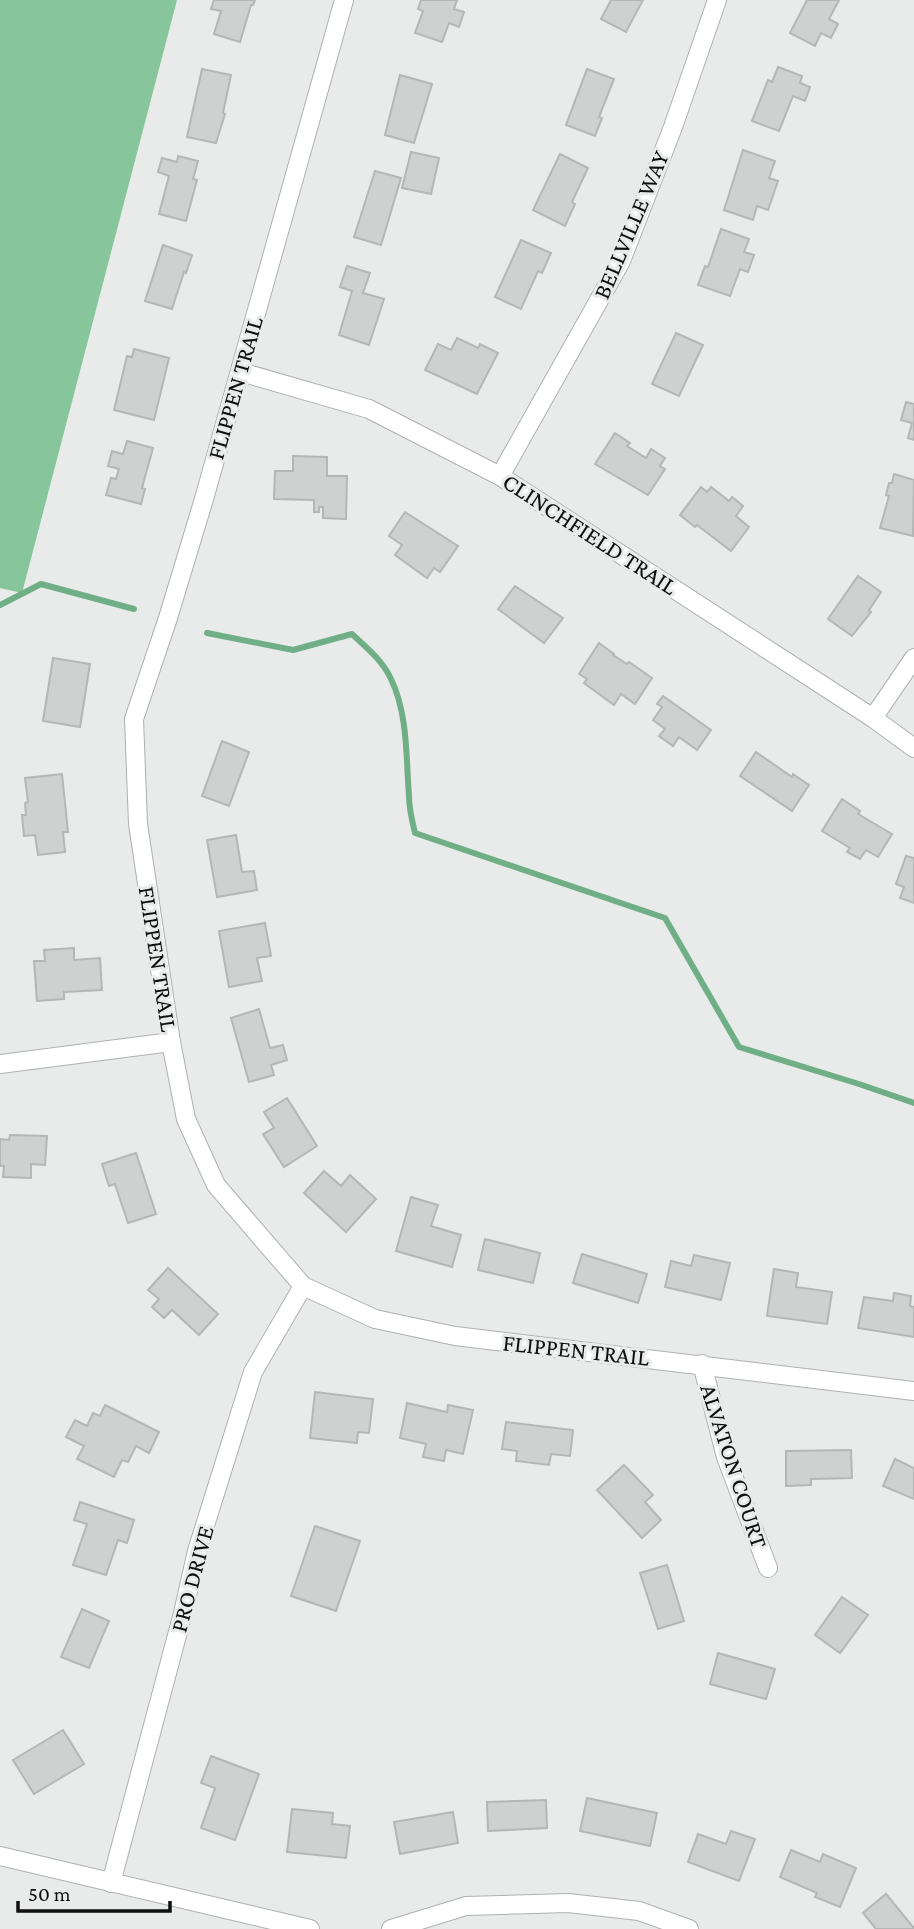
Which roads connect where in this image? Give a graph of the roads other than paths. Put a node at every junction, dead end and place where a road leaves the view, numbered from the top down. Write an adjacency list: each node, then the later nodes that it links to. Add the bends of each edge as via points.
1 (344, 0): 3 (street, FLIPPEN TRAIL)
2 (717, 0): 4 (street, BELLVILLE WAY, via 621,261)
3 (241, 372): 4 (street, CLINCHFIELD TRAIL, via 369,409); 8 (street, FLIPPEN TRAIL, via 134,719 138,824)
4 (500, 476): 6 (street, CLINCHFIELD TRAIL)
5 (914, 658): 6 (street)
6 (873, 718): 7 (street, CLINCHFIELD TRAIL)
7 (914, 748)
8 (171, 1042): 9 (street); 10 (street, FLIPPEN TRAIL, via 186,1119 216,1185)
9 (0, 1064)
10 (303, 1286): 11 (street, FLIPPEN TRAIL, via 375,1319 455,1336); 15 (street, PRO DRIVE, via 253,1372 197,1551)
11 (702, 1364): 12 (street, FLIPPEN TRAIL); 13 (street, ALVATON COURT, via 726,1457)
12 (914, 1391)
13 (768, 1568)
14 (0, 1856): 15 (street)
15 (111, 1883): 16 (street)
16 (310, 1929)
17 (391, 1929): 18 (street, via 466,1906 568,1903 639,1911)
18 (689, 1929)

